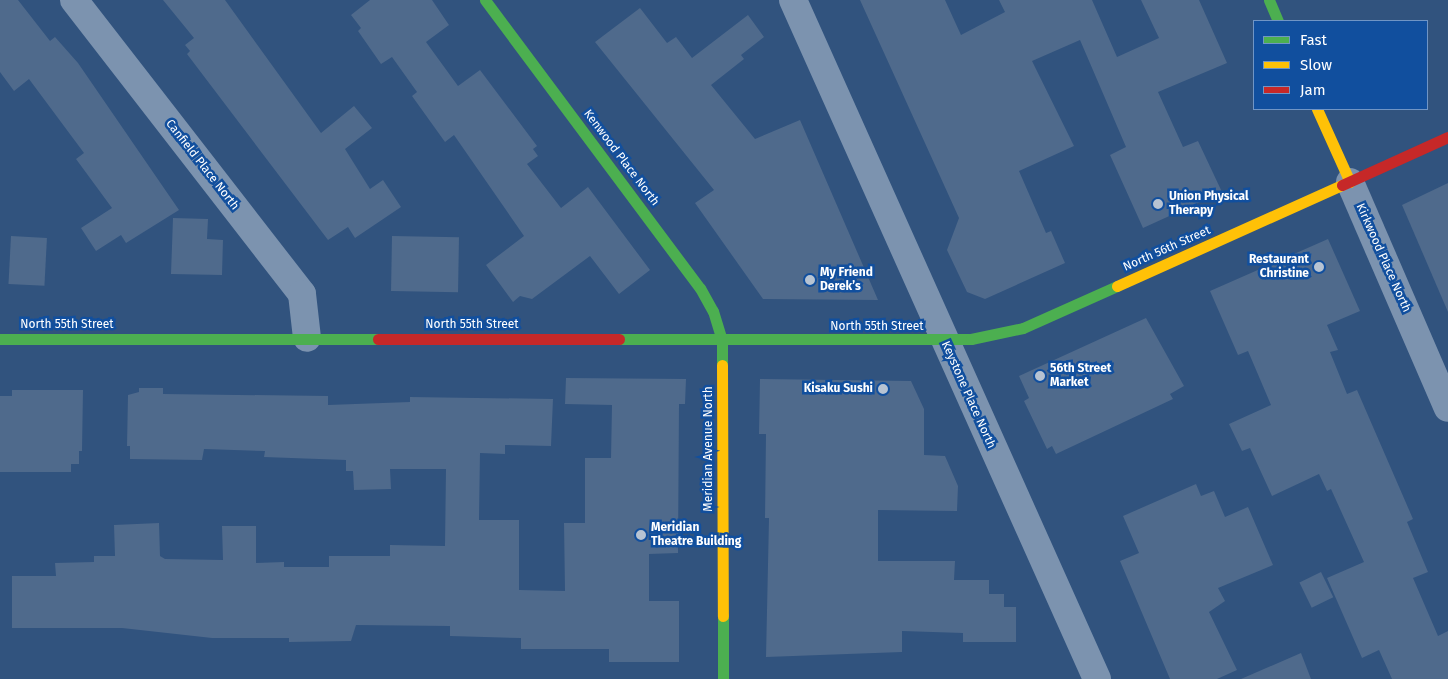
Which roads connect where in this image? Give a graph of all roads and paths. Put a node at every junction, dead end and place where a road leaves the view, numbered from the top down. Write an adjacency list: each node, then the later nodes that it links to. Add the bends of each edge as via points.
1 (74, 0): 9 (street, Canfield Place North, via 302,294)
2 (485, 0): 11 (street, Kenwood Place North, via 700,288)
3 (793, 0): 12 (street, Keystone Place North)
4 (1269, 0): 5 (street)
5 (1278, 20)
6 (1317, 110): 8 (street, Kirkwood Place North)
7 (1448, 137): 8 (street, North 56th Street)
8 (1350, 182): 12 (street, North 56th Street, via 1022,328); 13 (street, Kirkwood Place North)
9 (307, 338): 10 (street, North 55th Street); 11 (street, North 55th Street)
10 (0, 339)
11 (722, 340): 12 (street, North 55th Street); 14 (street, Meridian Avenue North)
12 (945, 341): 15 (street, Keystone Place North)
13 (1448, 408)
14 (723, 679)
15 (1096, 679)

